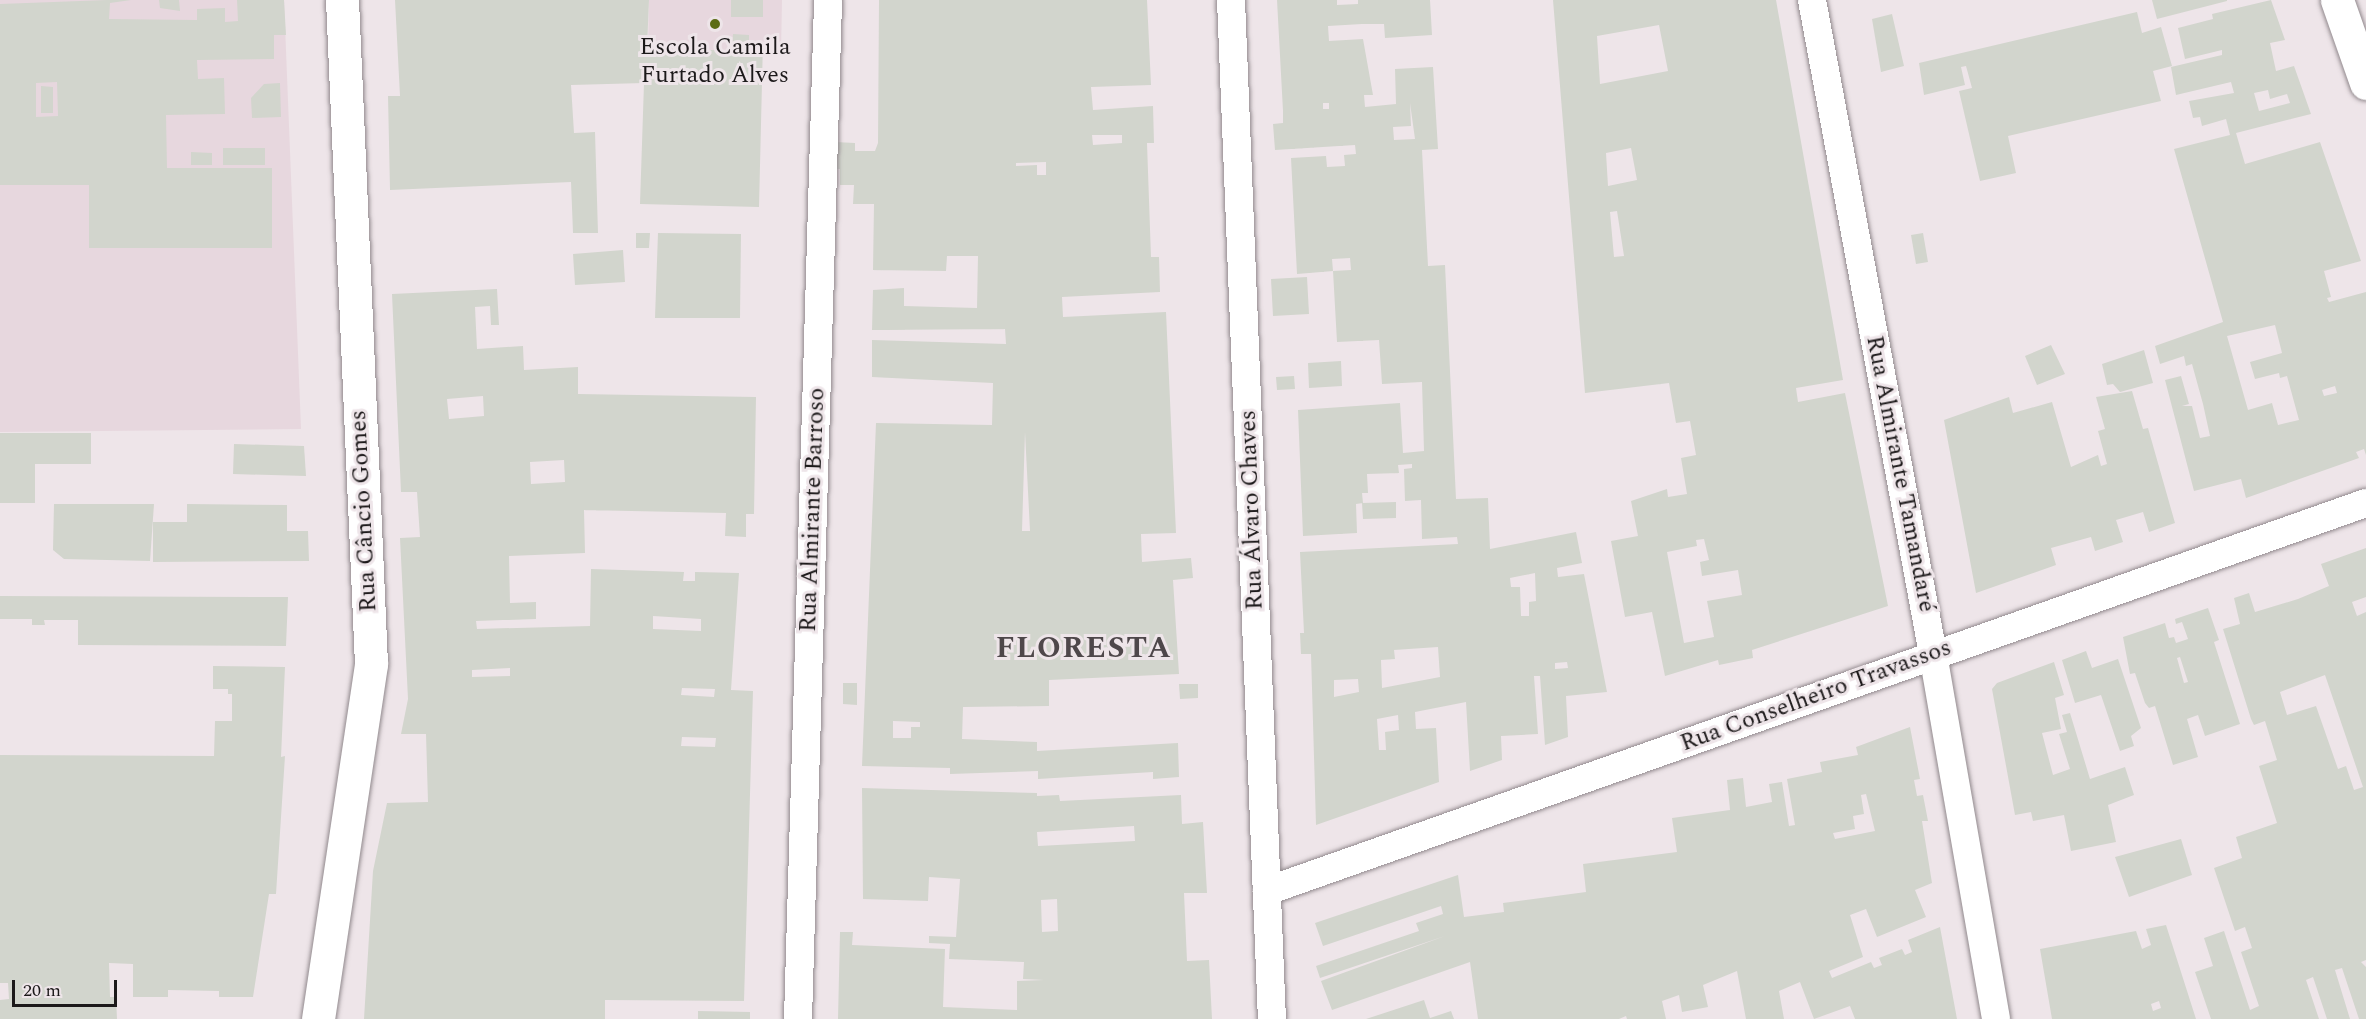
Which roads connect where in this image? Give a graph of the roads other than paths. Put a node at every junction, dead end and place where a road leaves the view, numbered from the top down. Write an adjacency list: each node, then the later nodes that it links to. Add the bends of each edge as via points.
1 (342, 0): 10 (street, Rua Câncio Gomes, via 371,664)
2 (828, 0): 11 (street, Rua Almirante Barroso)
3 (1231, 0): 9 (street, Rua Álvaro Chaves)
4 (1812, 0): 8 (street, Rua Almirante Tamandaré)
5 (2337, 0): 6 (street)
6 (2366, 83)
7 (2366, 503): 8 (street, Rua Conselheiro Travassos)
8 (1933, 654): 9 (street, Rua Conselheiro Travassos); 13 (street, Rua Almirante Tamandaré)
9 (1267, 891): 12 (street, Rua Álvaro Chaves)
10 (318, 1019)
11 (798, 1019)
12 (1272, 1019)
13 (1996, 1019)

